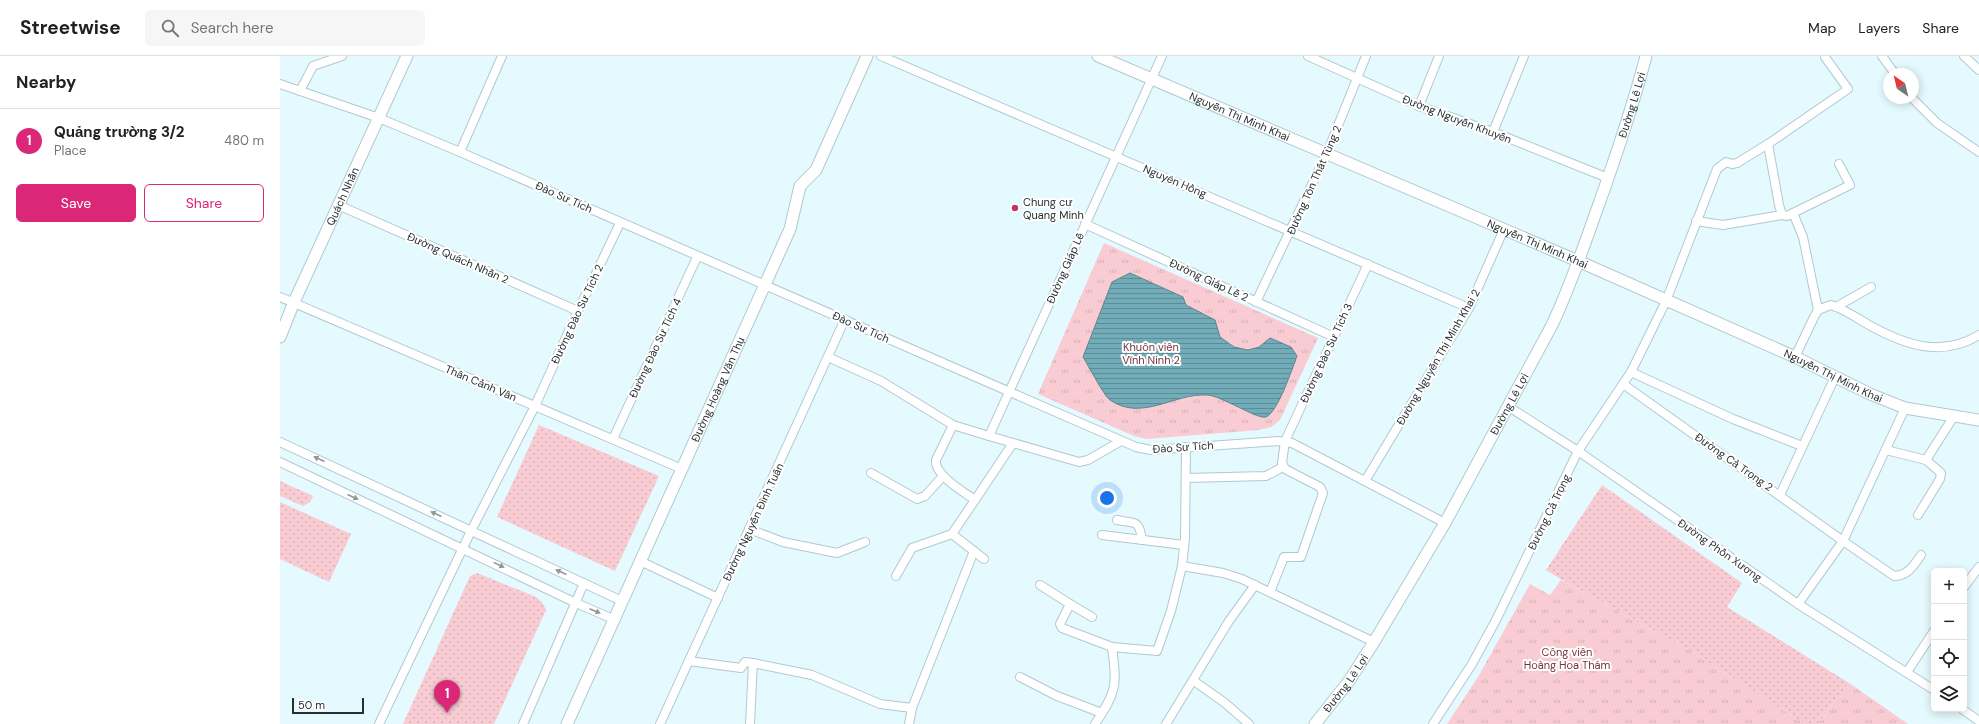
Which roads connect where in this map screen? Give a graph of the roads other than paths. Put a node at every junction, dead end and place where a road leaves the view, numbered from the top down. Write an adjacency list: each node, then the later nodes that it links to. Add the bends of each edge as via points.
1 (342, 56): 21 (street, via 314,66)
2 (407, 56): 24 (street, Quách Nhẫn)
3 (502, 56): 27 (street)
4 (867, 56): 44 (street, Đường Hoàng Văn Thụ, via 816,170 800,186 790,229)
5 (881, 56): 30 (street, Nguyên Hồng)
6 (1098, 56): 19 (street, Nguyễn Thị Minh Khai)
7 (1162, 56): 19 (street, Đường Giáp Lễ)
8 (1308, 56): 18 (street, Đường Nguyễn Khuyến)
9 (1366, 56): 18 (street, Đường Tôn Thất Tùng 2)
10 (1439, 56): 23 (street)
11 (1524, 56): 25 (street)
12 (1646, 56): 32 (street, Đường Lê Lợi)
13 (1882, 56): 16 (street)
14 (1964, 56): 17 (street)
15 (1825, 57): 26 (street, via 1848,89)
16 (1891, 68)
17 (1979, 70)
18 (1357, 78): 23 (street, Đường Nguyễn Khuyến); 29 (street, Đường Tôn Thất Tùng 2)
19 (1152, 80): 29 (street, Nguyễn Thị Minh Khai); 30 (street, Đường Giáp Lễ)
20 (280, 84): 21 (street, Đào Sư Tích)
21 (300, 91): 24 (street, Đào Sư Tích)
22 (1918, 104): 28 (street, via 1938,123)
23 (1419, 106): 25 (street, Đường Nguyễn Khuyến)
24 (379, 118): 27 (street, Đào Sư Tích); 33 (street, Quách Nhẫn)
25 (1493, 132): 32 (street, Đường Nguyễn Khuyến)
26 (1768, 144): 35 (street); 36 (street, Đường Cả Trọng, via 1737,163 1722,163 1713,177)
27 (460, 152): 37 (street, Đào Sư Tích)
28 (1979, 152)
29 (1327, 153): 39 (street, Nguyễn Thị Minh Khai); 40 (street, Đường Tôn Thất Tùng 2)
30 (1116, 155): 38 (street, Đường Giáp Lễ); 40 (street, Nguyên Hồng)
31 (1839, 164): 34 (street, via 1850,185)
32 (1608, 178): 42 (street, Đường Lê Lợi)
33 (338, 205): 48 (street, Quách Nhẫn); 53 (street, Đường Quách Nhẫn 2)
34 (1793, 213): 35 (street); 52 (street, via 1803,237)
35 (1782, 215): 36 (street, via 1723,225)
36 (1696, 221): 47 (street, Đường Cả Trọng)
37 (620, 223): 41 (street, Đào Sư Tích); 53 (street, Đường Đào Sư Tích 2)
38 (1085, 224): 49 (street, Đường Giáp Lễ 2); 63 (street, Đường Giáp Lễ)
39 (1504, 229): 42 (street, Nguyễn Thị Minh Khai); 51 (street, Đường Nguyễn Thị Minh Khai 2)
40 (1291, 231): 43 (street, Nguyên Hồng); 49 (street, Đường Tôn Thất Tùng 2)
41 (697, 257): 44 (street, Đào Sư Tích); 71 (street, Đường Đào Sư Tích 4)
42 (1578, 261): 47 (street, Nguyễn Thị Minh Khai); 65 (street, Đường Lê Lợi, via 1562,304)
43 (1368, 264): 51 (street, Nguyên Hồng); 57 (street, Đường Đào Sư Tích 3)
44 (765, 286): 54 (street, Đào Sư Tích); 83 (street, Đường Hoàng Văn Thụ)
45 (1871, 287): 50 (street)
46 (280, 297): 48 (street, Thân Cảnh Vân)
47 (1666, 301): 59 (street, Nguyễn Thị Minh Khai); 60 (street, Đường Cả Trọng)
48 (294, 302): 56 (street, Quách Nhẫn); 64 (street, Thân Cảnh Vân)
49 (1256, 302): 57 (street, Đường Giáp Lễ 2)
50 (1836, 307): 52 (street, via 1831,305); 55 (street, via 1884,333 1920,347 1953,346 1968,342)
51 (1469, 308): 87 (street, Đường Nguyễn Thị Minh Khai 2)
52 (1818, 310): 59 (street)
53 (578, 311): 64 (street, Đường Đào Sư Tích 2)
54 (846, 319): 58 (street, Đường Nguyễn Đình Tuân); 63 (street, Đào Sư Tích)
55 (1979, 335)
56 (280, 337)
57 (1334, 337): 73 (street, Đường Đào Sư Tích 3)
58 (828, 357): 69 (street, via 881,382); 93 (street, Đường Nguyễn Đình Tuân)
59 (1795, 357): 61 (street, Nguyễn Thị Minh Khai)
60 (1632, 372): 62 (street, Đường Cả Trọng); 76 (street, via 1733,419)
61 (1835, 377): 66 (street, Nguyễn Thị Minh Khai); 76 (street)
62 (1623, 384): 79 (street, Đường Cả Trọng); 88 (street, Đường Cả Trọng 2)
63 (1009, 393): 70 (street, Đường Giáp Lễ); 72 (street, Đào Sư Tích)
64 (535, 406): 71 (street, Thân Cảnh Vân); 94 (street, Đường Đào Sư Tích 2)
65 (1509, 407): 79 (street, Đường Phồn Xương); 92 (street, Đường Lê Lợi)
66 (1906, 408): 67 (street, Nguyễn Thị Minh Khai); 78 (street)
67 (1954, 416): 68 (street, Nguyễn Thị Minh Khai); 80 (street)
68 (1979, 420)
69 (954, 425): 70 (street); 85 (street, via 936,460 938,471)
70 (989, 436): 75 (street)
71 (612, 439): 83 (street, Thân Cảnh Vân)
72 (1122, 441): 75 (street, via 1080,462); 77 (street, Đào Sư Tích, via 1145,450)
73 (1285, 441): 77 (street, Đào Sư Tích); 82 (street); 87 (street, Đào Sư Tích, via 1292,442)
74 (280, 442): 94 (street, one-way to 74)
75 (1013, 443): 89 (street)
76 (1802, 446): 88 (street)
77 (1186, 447): 86 (street)
78 (1886, 450): 80 (street); 98 (street)
79 (1578, 451): 118 (street, Đường Phồn Xương); 144 (street, Đường Cả Trọng, via 1496,620 1472,664)
80 (1926, 460): 90 (street, via 1940,473 1940,479)
81 (280, 462): 101 (street, one-way to 101)
82 (1283, 467): 86 (street, via 1266,476); 113 (street, via 1320,487 1323,493 1300,557 1284,557)
83 (682, 469): 105 (street, Đường Hoàng Văn Thụ)
84 (871, 473): 85 (street, via 917,499 925,496)
85 (943, 476): 89 (street)
86 (1186, 478): 100 (street)
87 (1365, 481): 92 (street, Đào Sư Tích)
88 (1780, 495): 98 (street, Đường Cả Trọng 2)
89 (975, 500): 95 (street)
90 (1918, 515)
91 (1117, 520): 97 (street, via 1137,524)
92 (1445, 523): 122 (street, Đường Lê Lợi)
93 (749, 529): 99 (street, via 783,542 837,553); 114 (street, Đường Nguyễn Đình Tuân)
94 (472, 531): 101 (street, Đường Đào Sư Tích 2); 109 (street, one-way to 94)
95 (952, 534): 102 (street); 108 (street, via 912,548)
96 (1102, 535): 97 (street)
97 (1142, 540): 100 (street)
98 (1843, 541): 103 (street, Đường Cả Trọng 2, via 1894,576 1907,573); 118 (street)
99 (866, 542)
100 (1184, 545): 106 (street)
101 (463, 548): 116 (street, one-way to 116); 134 (street, Đường Đào Sư Tích 2)
102 (974, 552): 104 (street); 130 (street)
103 (1921, 555)
104 (984, 559)
105 (640, 561): 114 (street); 115 (street, Đường Hoàng Văn Thụ)
106 (1182, 566): 112 (street, via 1231,575); 123 (street, via 1171,611 1157,651)
107 (1979, 567): 110 (street)
108 (896, 576)
109 (584, 583): 115 (street); 116 (street)
110 (1967, 583)
111 (1040, 585): 117 (street)
112 (1255, 585): 113 (street); 128 (street, via 1228,621)
113 (1270, 592): 122 (street)
114 (718, 598): 124 (street, Đường Nguyễn Đình Tuân)
115 (622, 601): 120 (street, Đường Hoàng Văn Thụ)
116 (576, 603): 120 (street, one-way to 120); 135 (street)
117 (1070, 604): 119 (street); 123 (street, via 1060,626)
118 (1798, 604): 126 (street, Đường Phồn Xương)
119 (1092, 616)
120 (613, 619): 136 (street, Đường Hoàng Văn Thụ)
121 (1931, 636): 126 (street)
122 (1374, 642): 143 (street, Đường Lê Lợi)
123 (1112, 647): 132 (street, via 1116,681 1113,694)
124 (689, 661): 125 (street, via 741,668 745,662); 137 (street, Đường Nguyễn Đình Tuân)
125 (753, 663): 130 (street, via 812,675 880,704); 138 (street)
126 (1907, 672): 129 (street, Đường Phồn Xương)
127 (1020, 677): 132 (street, via 1057,696)
128 (1194, 681): 141 (street); 142 (street)
129 (1931, 688)
130 (912, 708): 139 (street)
131 (1966, 712): 133 (street)
132 (1102, 713): 140 (street)
133 (1979, 721)
134 (379, 724)
135 (523, 724)
136 (567, 724)
137 (660, 724)
138 (750, 724)
139 (909, 724)
140 (1095, 724)
141 (1166, 724)
142 (1249, 724)
143 (1316, 724)
144 (1433, 724)

